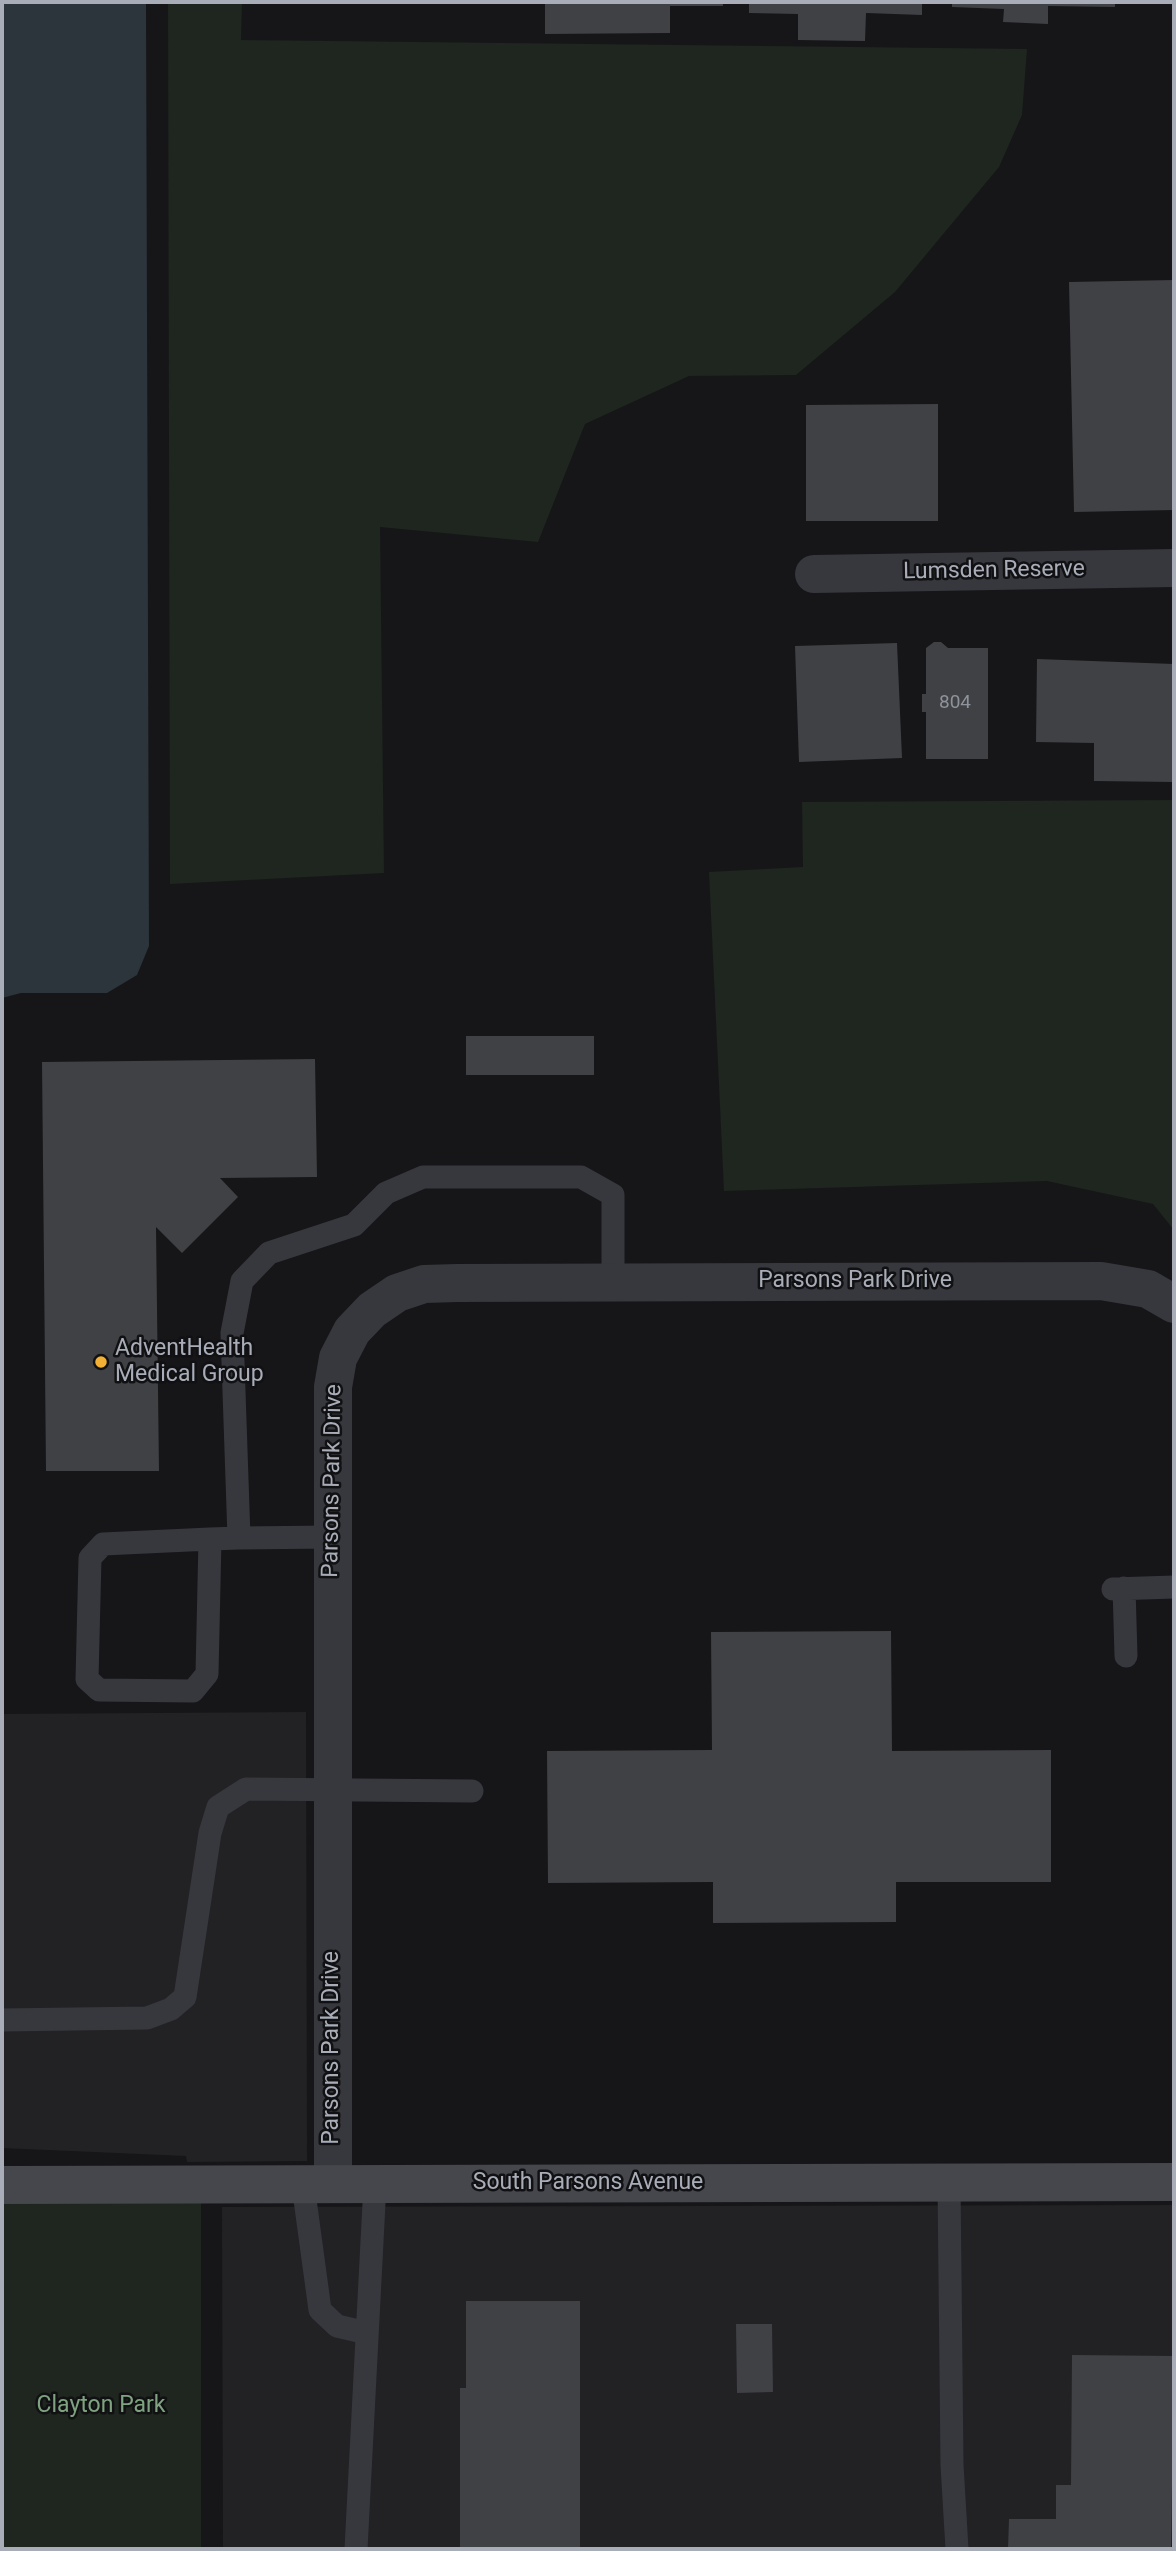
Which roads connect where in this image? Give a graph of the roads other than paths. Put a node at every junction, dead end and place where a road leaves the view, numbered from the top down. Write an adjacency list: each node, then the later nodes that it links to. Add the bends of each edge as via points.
1 (1174, 568): 2 (street, Lumsden Reserve)
2 (814, 574)
3 (613, 1282): 4 (street, Parsons Park Drive, via 1101,1281 1148,1289); 5 (street, Parsons Park Drive, via 424,1284 397,1293 372,1310 352,1331 338,1358 333,1387); 6 (lane, via 613,1195 581,1177 423,1177 386,1193 354,1225 269,1253 242,1281 232,1333)
4 (1174, 1304)
5 (331, 1537): 6 (lane); 10 (street, Parsons Park Drive)
6 (240, 1538): 7 (lane)
7 (210, 1539): 7 (lane, via 103,1544 90,1559 87,1679 99,1690 192,1691 207,1674)
8 (1174, 1587): 9 (lane, via 1119,1588)
9 (1126, 1656)
10 (332, 1790): 11 (lane); 12 (lane, via 246,1789 218,1807 185,1997 171,2009 147,2018 120,2020); 15 (street, Parsons Park Drive)
11 (472, 1791)
12 (2, 2020)
13 (1174, 2182): 14 (street, South Parsons Avenue)
14 (949, 2183): 16 (street, South Parsons Avenue); 20 (lane)
15 (318, 2184): 16 (street, South Parsons Avenue); 17 (street, South Parsons Avenue); 18 (lane, via 320,2310 337,2326)
16 (374, 2184): 18 (lane)
17 (2, 2185)
18 (367, 2333): 19 (lane)
19 (356, 2549)
20 (957, 2549)

